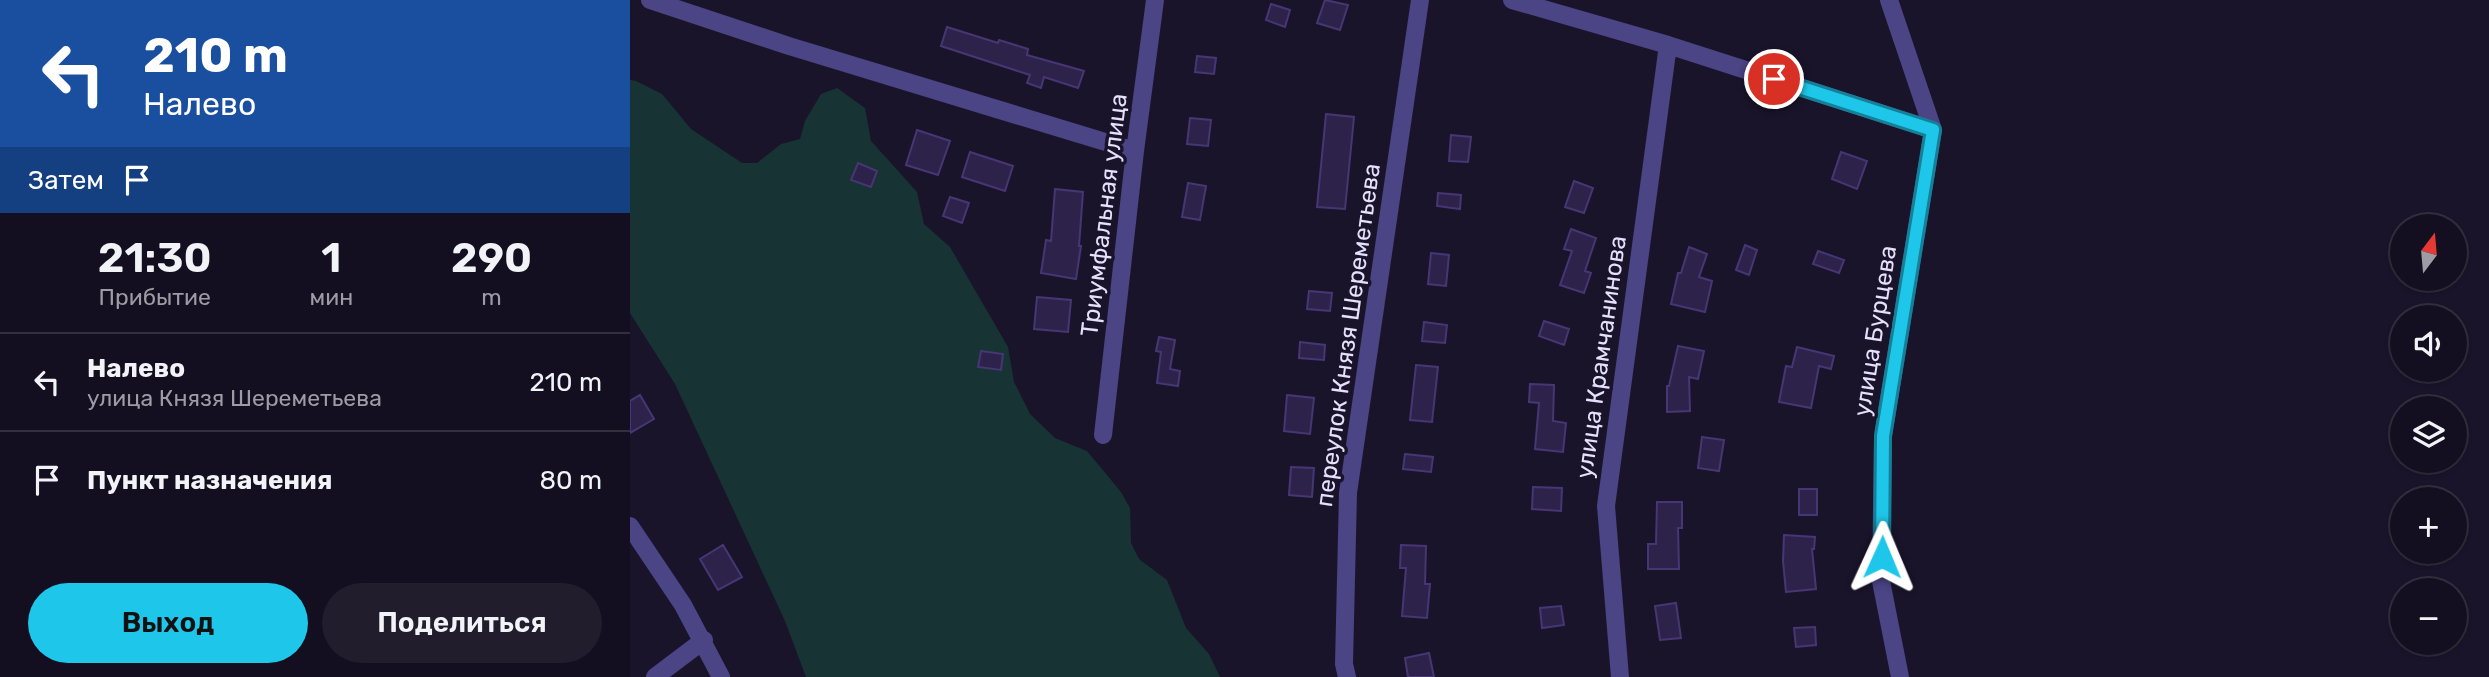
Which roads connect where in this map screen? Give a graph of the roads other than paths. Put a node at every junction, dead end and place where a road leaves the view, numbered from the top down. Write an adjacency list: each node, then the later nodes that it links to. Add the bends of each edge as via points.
1 (650, 0): 8 (street)
2 (1155, 0): 8 (street, Триумфальная улица)
3 (1420, 0): 14 (street, переулок Князя Шереметьева, via 1348,493)
4 (1512, 0): 6 (street)
5 (1889, 0): 7 (street, улица Бурцева)
6 (1668, 45): 7 (street); 15 (street, улица Крамчанинова, via 1606,506)
7 (1933, 130): 16 (street, улица Бурцева, via 1883,436 1881,581)
8 (1135, 151): 9 (street, Триумфальная улица)
9 (1103, 435)
10 (630, 526): 11 (street)
11 (704, 640): 12 (street); 13 (street)
12 (655, 677)
13 (721, 677)
14 (1347, 677)
15 (1620, 677)
16 (1899, 677)

